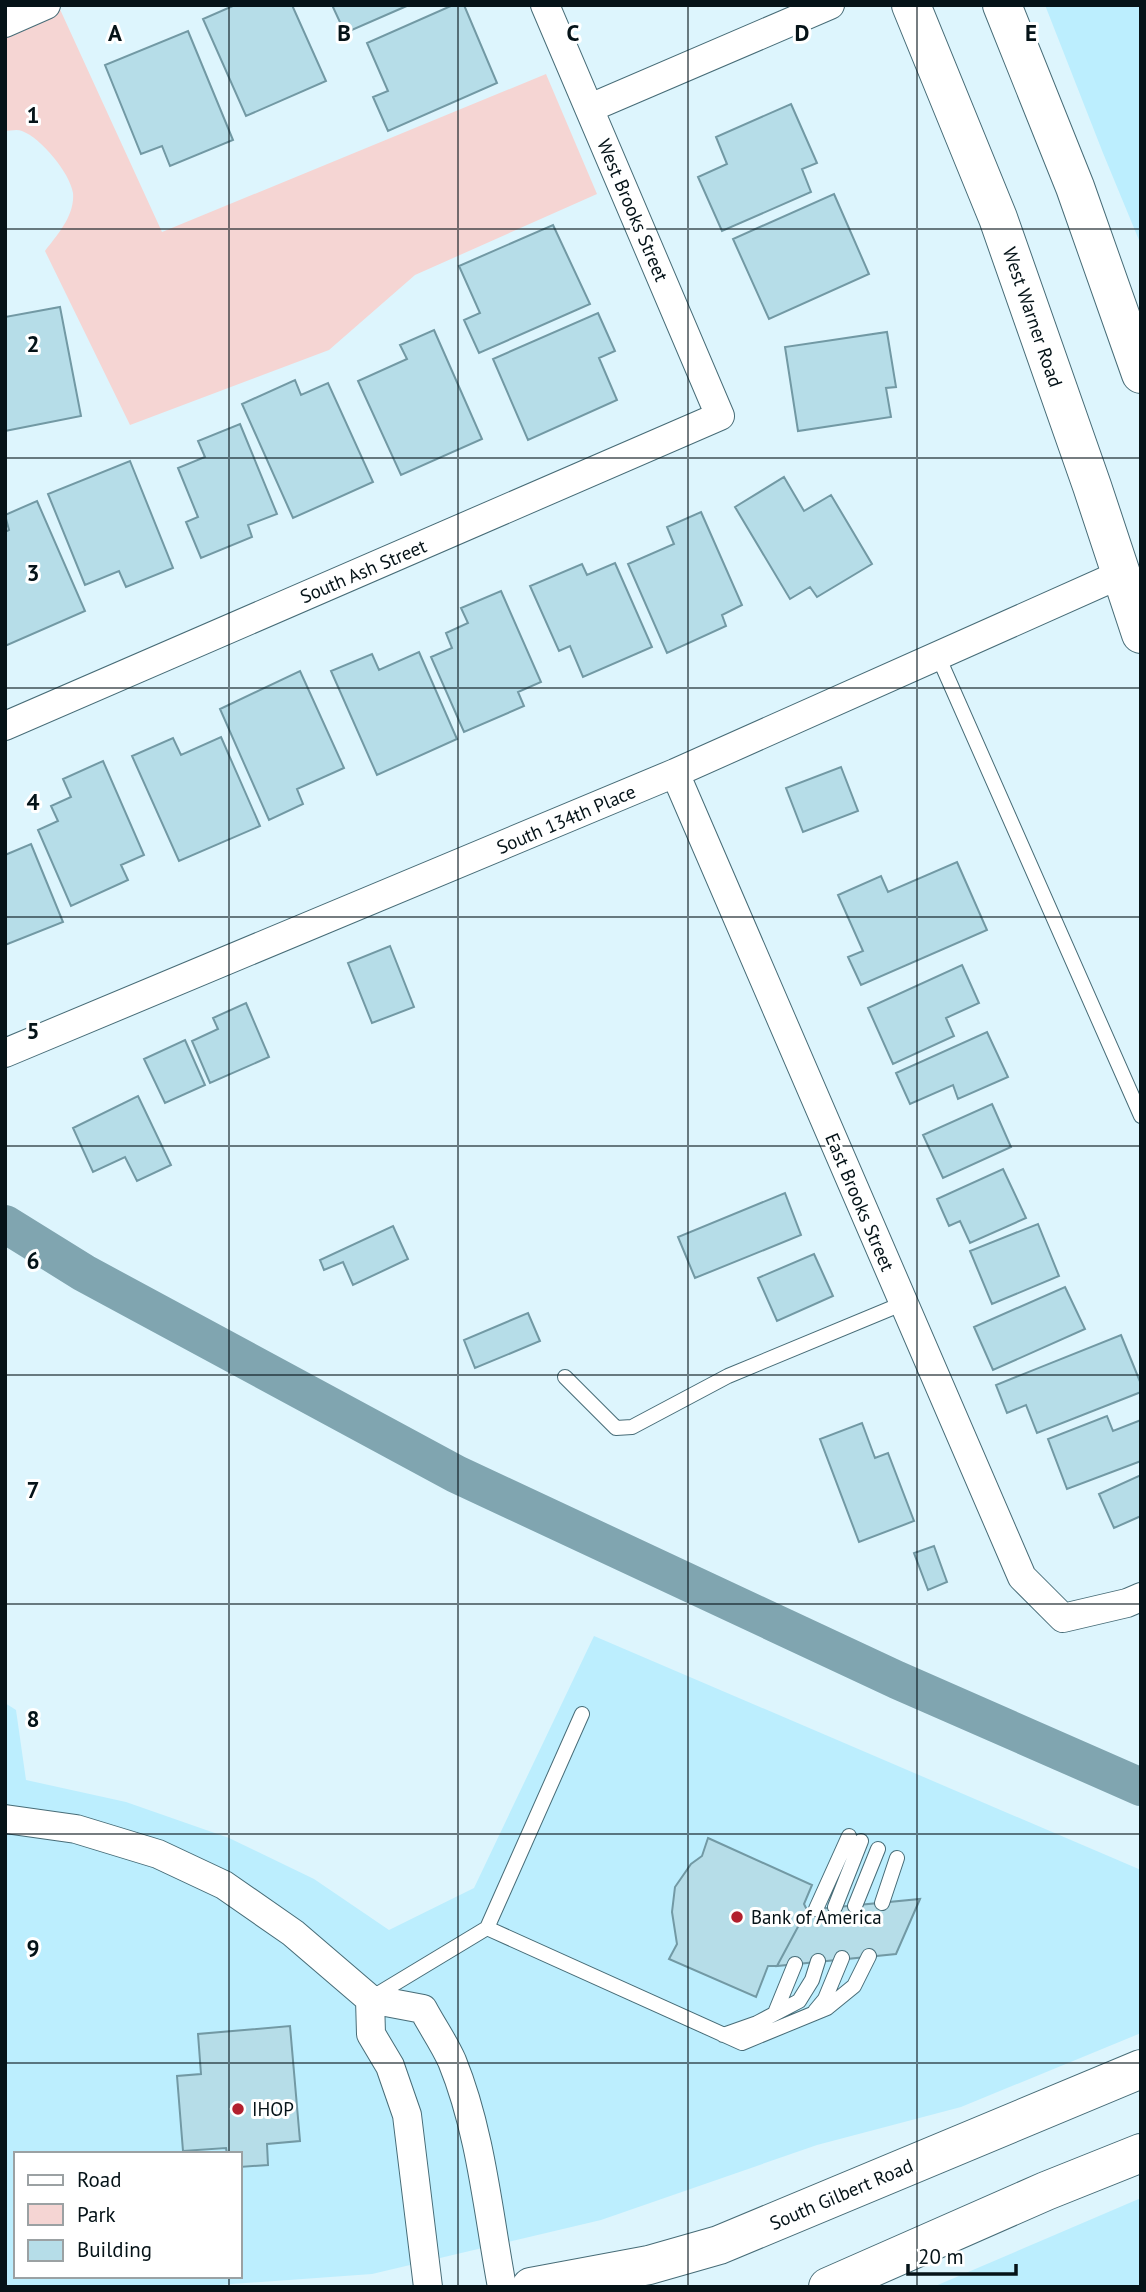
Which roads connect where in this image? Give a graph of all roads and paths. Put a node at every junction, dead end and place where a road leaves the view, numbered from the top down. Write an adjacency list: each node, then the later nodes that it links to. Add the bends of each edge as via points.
1 (46, 5): 6 (street)
2 (545, 5): 7 (street, West Brooks Street)
3 (830, 5): 7 (street)
4 (911, 5): 10 (main road, West Warner Road, via 998,218)
5 (1002, 5): 8 (main road, via 1075,187)
6 (5, 23)
7 (590, 108): 9 (street, West Brooks Street)
8 (1141, 374)
9 (720, 416): 13 (street, South Ash Street)
10 (1121, 574): 11 (main road, West Warner Road); 12 (street, South 134th Place)
11 (1141, 634)
12 (938, 656): 14 (street, South 134th Place); 16 (lane)
13 (5, 726)
14 (675, 773): 15 (street, South 134th Place); 17 (street, East Brooks Street)
15 (5, 1053)
16 (1141, 1116)
17 (904, 1303): 18 (lane, via 728,1376 632,1427 616,1428); 19 (street, East Brooks Street, via 1021,1577 1063,1618)
18 (565, 1377)
19 (1141, 1597)
20 (582, 1714): 28 (lane)
21 (5, 1819): 33 (street, via 76,1829 158,1854 224,1885 293,1933)
22 (878, 1849): 25 (lane)
23 (897, 1857): 24 (lane)
24 (882, 1903)
25 (855, 1906)
26 (835, 1907): 27 (lane, via 855,1839)
27 (816, 1909)
28 (487, 1928): 33 (lane); 36 (lane)
29 (869, 1956): 35 (lane, via 854,1986)
30 (842, 1958): 35 (lane, via 825,1999)
31 (818, 1961): 34 (lane, via 799,2001)
32 (795, 1964): 34 (lane)
33 (370, 1999): 39 (street, via 372,2034 390,2066 407,2115); 40 (street, via 423,2009 451,2060 478,2151)
34 (775, 2013): 36 (lane)
35 (812, 2014): 36 (lane, via 742,2043)
36 (723, 2035)
37 (1141, 2069): 41 (main road, South Gilbert Road, via 719,2245 649,2265)
38 (1141, 2153): 42 (main road)
39 (428, 2287)
40 (502, 2287)
41 (531, 2287)
42 (828, 2287)

